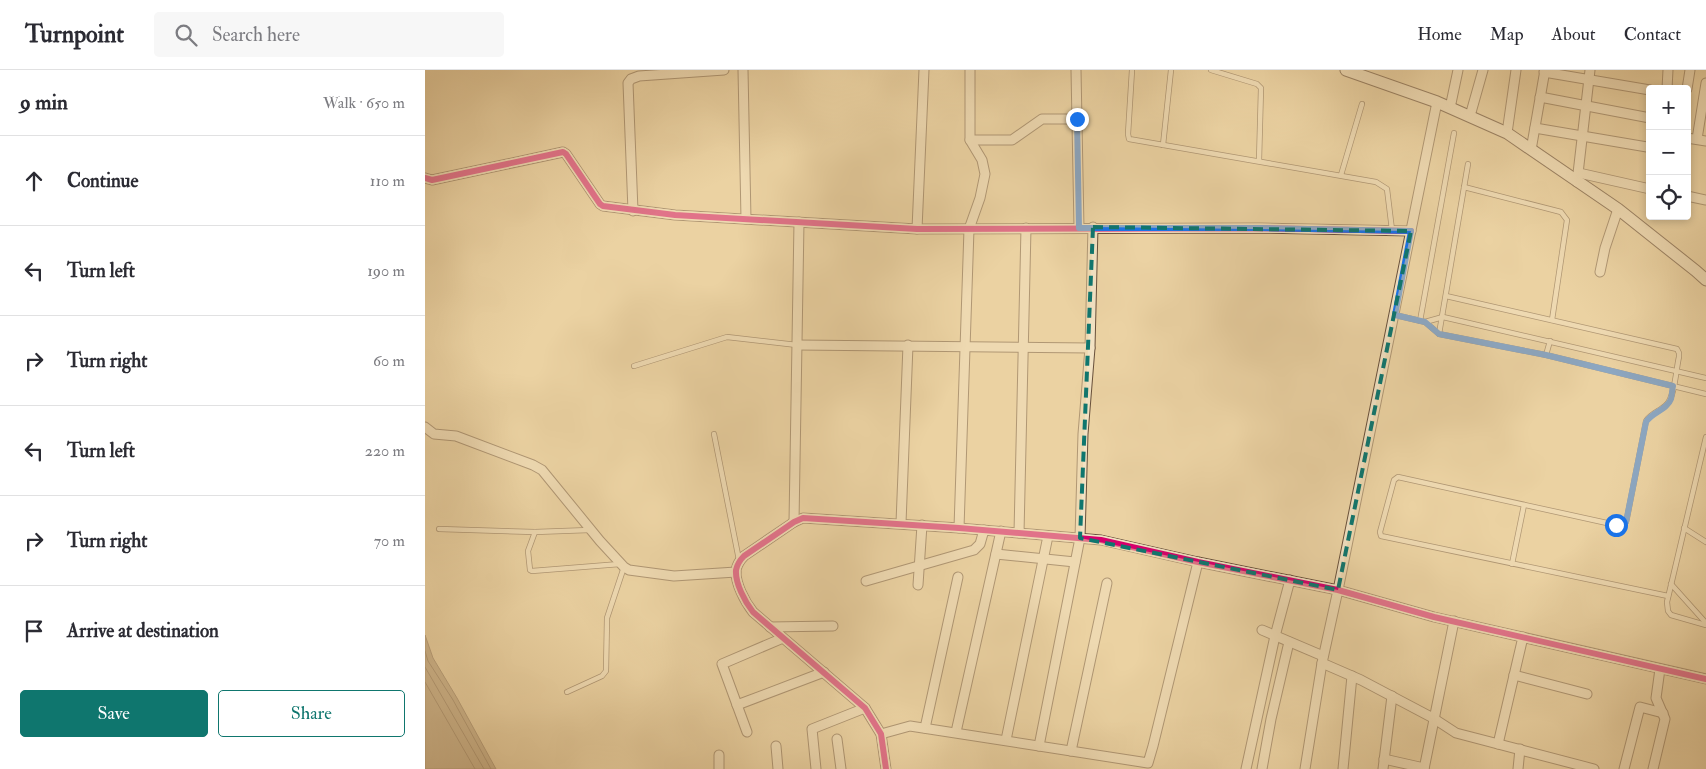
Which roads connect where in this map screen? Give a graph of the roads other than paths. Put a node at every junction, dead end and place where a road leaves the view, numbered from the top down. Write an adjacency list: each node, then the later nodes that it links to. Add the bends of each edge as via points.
1 (723, 70): 48 (street, via 631,79)
2 (743, 70): 49 (street)
3 (924, 70): 54 (street)
4 (970, 70): 33 (street)
5 (1077, 70): 28 (street)
6 (1132, 70): 35 (lane, via 1128,138)
7 (1171, 70): 35 (lane)
8 (1211, 70): 38 (lane, via 1261,88)
9 (1346, 70): 22 (street)
10 (1458, 70): 25 (street)
11 (1483, 70): 26 (street)
12 (1517, 70): 31 (street)
13 (1667, 70): 18 (street)
14 (1690, 70): 19 (street)
15 (1545, 71): 16 (street); 21 (street)
16 (1589, 75): 20 (street); 24 (street)
17 (1706, 83): 34 (street)
18 (1667, 85)
19 (1688, 85)
20 (1646, 89)
21 (1540, 97): 24 (street); 29 (street)
22 (1437, 102): 25 (street); 57 (street)
23 (1362, 104): 40 (lane)
24 (1585, 106): 27 (street); 32 (street)
25 (1450, 108): 26 (street)
26 (1470, 116): 31 (street)
27 (1646, 117)
28 (1077, 119): 33 (street, via 1042,119 1012,140); 53 (street)
29 (1535, 128): 32 (street); 37 (street)
30 (1454, 133): 64 (lane)
31 (1507, 133): 37 (street)
32 (1583, 136): 36 (street); 42 (street)
33 (970, 140): 55 (street, via 982,160 985,174 981,198)
34 (1702, 140)
35 (1163, 145): 38 (lane)
36 (1646, 147)
37 (1531, 150): 42 (street)
38 (1259, 161): 40 (lane)
39 (1468, 164): 43 (lane)
40 (1341, 175): 56 (lane, via 1384,186 1388,193)
41 (425, 178): 48 (street, via 432,180 563,152 600,204 607,208)
42 (1578, 178): 44 (street); 47 (street)
43 (1464, 187): 60 (lane); 63 (lane, via 1561,212 1565,216 1567,220)
44 (1646, 188)
45 (1691, 197): 46 (street)
46 (1706, 200)
47 (1618, 209): 58 (street); 59 (street)
48 (633, 210): 49 (street)
49 (746, 219): 50 (street)
50 (799, 222): 54 (street); 67 (street)
51 (1093, 227): 53 (street); 56 (street); 71 (street)
52 (1026, 228): 53 (street); 55 (street); 70 (street)
53 (1079, 228)
54 (917, 229): 55 (street)
55 (969, 229): 69 (street)
56 (1392, 230): 57 (street)
57 (1411, 231): 61 (street)
58 (1600, 272)
59 (1706, 280)
60 (1446, 296): 62 (lane); 63 (lane)
61 (1395, 315): 64 (lane); 111 (street)
62 (1443, 317): 64 (lane); 65 (lane); 66 (lane)
63 (1551, 320): 74 (lane, via 1677,349)
64 (1423, 322): 65 (lane)
65 (1439, 334): 72 (lane)
66 (1549, 341): 72 (lane); 74 (lane)
67 (797, 345): 68 (street); 73 (lane, via 727,337); 82 (street)
68 (908, 345): 69 (street); 83 (street)
69 (965, 347): 70 (street); 85 (street)
70 (1023, 347): 71 (street); 92 (street)
71 (1090, 348): 94 (street)
72 (1546, 355): 76 (lane)
73 (634, 366)
74 (1676, 371): 75 (lane); 76 (lane)
75 (1706, 378)
76 (1673, 386): 77 (lane); 81 (lane, via 1668,403 1646,422 1626,522 1616,525)
77 (1706, 394)
78 (425, 427): 88 (street, via 434,434 456,436 538,467)
79 (714, 434): 98 (lane)
80 (1706, 436): 86 (lane)
81 (1524, 505): 101 (lane); 101 (lane, via 1398,477 1394,480 1380,532 1385,537)
82 (794, 522): 83 (street, via 803,518); 98 (street)
83 (901, 523): 84 (street)
84 (922, 525): 85 (street); 103 (street)
85 (959, 528): 89 (street)
86 (1684, 528): 95 (lane); 109 (lane)
87 (439, 529): 91 (lane)
88 (591, 530): 91 (lane); 102 (street)
89 (984, 530): 90 (street); 103 (street, via 980,544 974,550)
90 (1001, 531): 92 (street); 96 (street)
91 (535, 532): 102 (lane, via 528,556 532,571)
92 (1019, 533): 93 (street)
93 (1048, 536): 94 (street); 97 (street)
94 (1080, 538): 99 (street); 100 (street)
95 (1706, 542)
96 (996, 554): 97 (street); 138 (street)
97 (1043, 559): 99 (street); 141 (street)
98 (739, 561): 104 (street)
99 (1075, 562): 144 (street)
100 (1198, 562): 106 (street); 149 (street)
101 (1511, 564): 112 (lane)
102 (622, 565): 104 (street, via 635,572 674,576); 129 (lane, via 607,618 606,671 602,676)
103 (919, 565): 107 (street); 110 (street)
104 (736, 572): 117 (street, via 748,606)
105 (958, 577): 136 (street)
106 (1290, 580): 111 (street); 119 (street)
107 (866, 581)
108 (1107, 583): 146 (street)
109 (1671, 584): 112 (lane); 113 (lane)
110 (918, 586)
111 (1338, 590): 114 (street); 123 (street)
112 (1668, 596): 115 (lane, via 1667,606 1671,615)
113 (1703, 617): 115 (lane)
114 (1454, 621): 120 (street); 135 (street)
115 (1706, 624)
116 (833, 626): 117 (street)
117 (770, 627): 121 (street)
118 (1262, 630): 119 (street)
119 (1275, 636): 122 (street); 156 (street)
120 (1523, 637): 124 (street); 126 (street)
121 (783, 638): 125 (street); 132 (street, via 722,664)
122 (1289, 642): 123 (street); 157 (street)
123 (1322, 659): 127 (street); 158 (street)
124 (1660, 669): 128 (street); 134 (street, via 1656,698)
125 (824, 672): 132 (street); 133 (street)
126 (1514, 675): 130 (street); 142 (street)
127 (1352, 676): 131 (street); 159 (street)
128 (1706, 680)
129 (567, 692)
130 (1587, 694)
131 (1392, 696): 135 (street); 148 (street)
132 (737, 705): 137 (street)
133 (865, 708): 139 (street); 153 (street, via 812,729)
134 (1663, 713): 163 (street, via 1642,706 1639,708); 164 (street, via 1665,719)
135 (1433, 718): 142 (street, via 1456,733); 160 (street)
136 (925, 728): 138 (street); 139 (street, via 909,726)
137 (747, 732)
138 (956, 732): 141 (street)
139 (881, 734): 155 (street)
140 (837, 739): 154 (street)
141 (1006, 740): 144 (street)
142 (1498, 744): 145 (street)
143 (775, 746): 152 (street)
144 (1039, 746): 146 (street)
145 (1520, 750): 150 (street); 161 (street)
146 (1071, 751): 149 (street)
147 (719, 755): 151 (street)
148 (1383, 764): 160 (street)
149 (1148, 766)
150 (1574, 766): 162 (street)
151 (719, 769)
152 (778, 769)
153 (816, 769)
154 (841, 769)
155 (886, 769)
156 (1246, 769)
157 (1262, 769)
158 (1305, 769)
159 (1343, 769)
160 (1424, 769)
161 (1518, 769)
162 (1594, 769)
163 (1624, 769)
164 (1653, 769)

